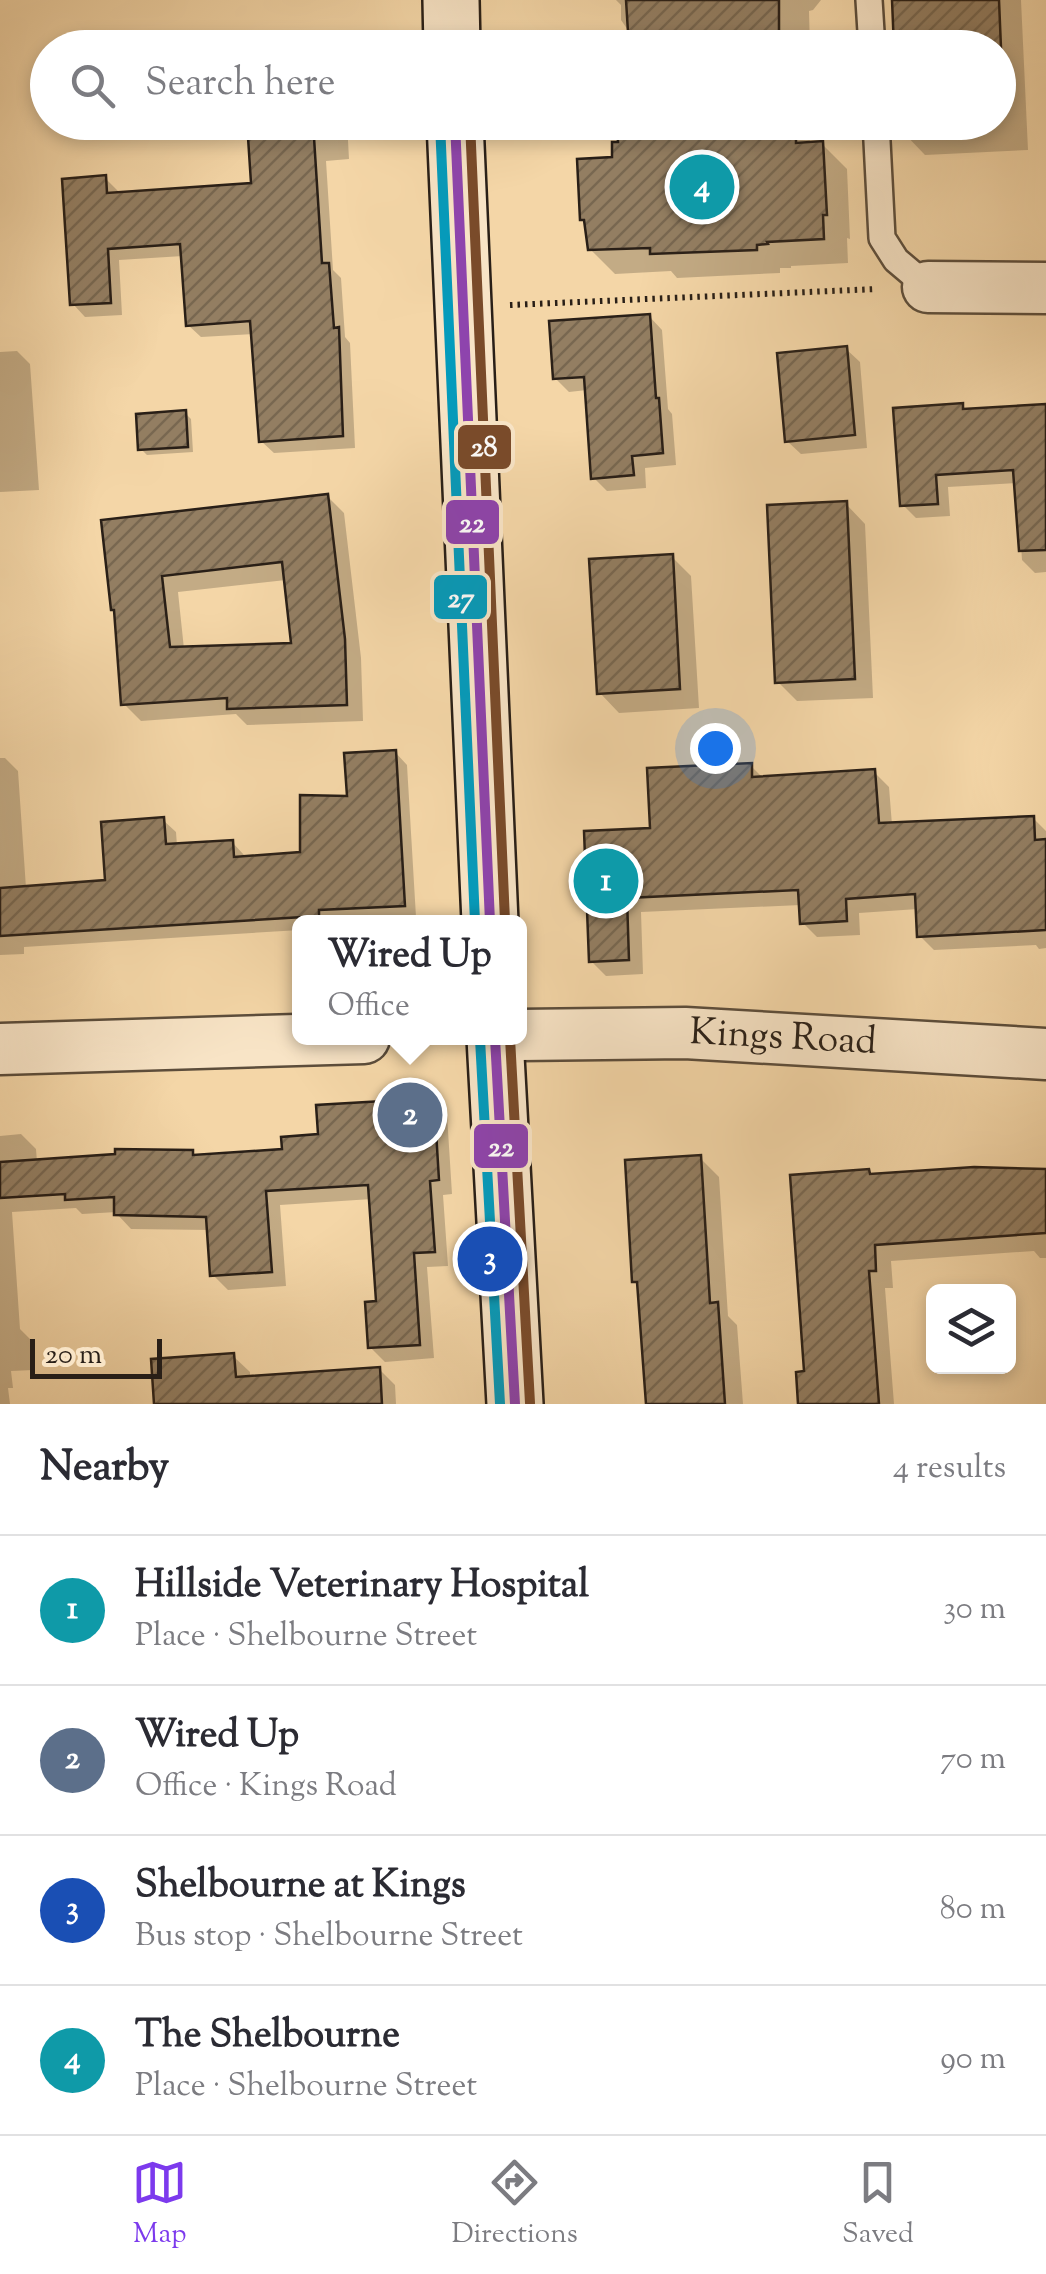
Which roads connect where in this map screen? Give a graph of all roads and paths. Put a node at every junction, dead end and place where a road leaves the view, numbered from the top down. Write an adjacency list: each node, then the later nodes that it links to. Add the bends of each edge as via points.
1 (450, 0): 3 (main road)
2 (870, 0): 4 (lane)
3 (451, 30)
4 (871, 30)
5 (456, 140): 9 (main road)
6 (877, 140): 7 (lane, via 882,238)
7 (928, 287): 8 (street); 9 (path)
8 (1046, 288)
9 (462, 306): 10 (main road)
10 (490, 915)
11 (527, 1035): 15 (street, Kings Road, via 685,1033)
12 (292, 1040): 14 (street)
13 (495, 1045): 16 (main road)
14 (0, 1049)
15 (1046, 1054)
16 (515, 1404)

